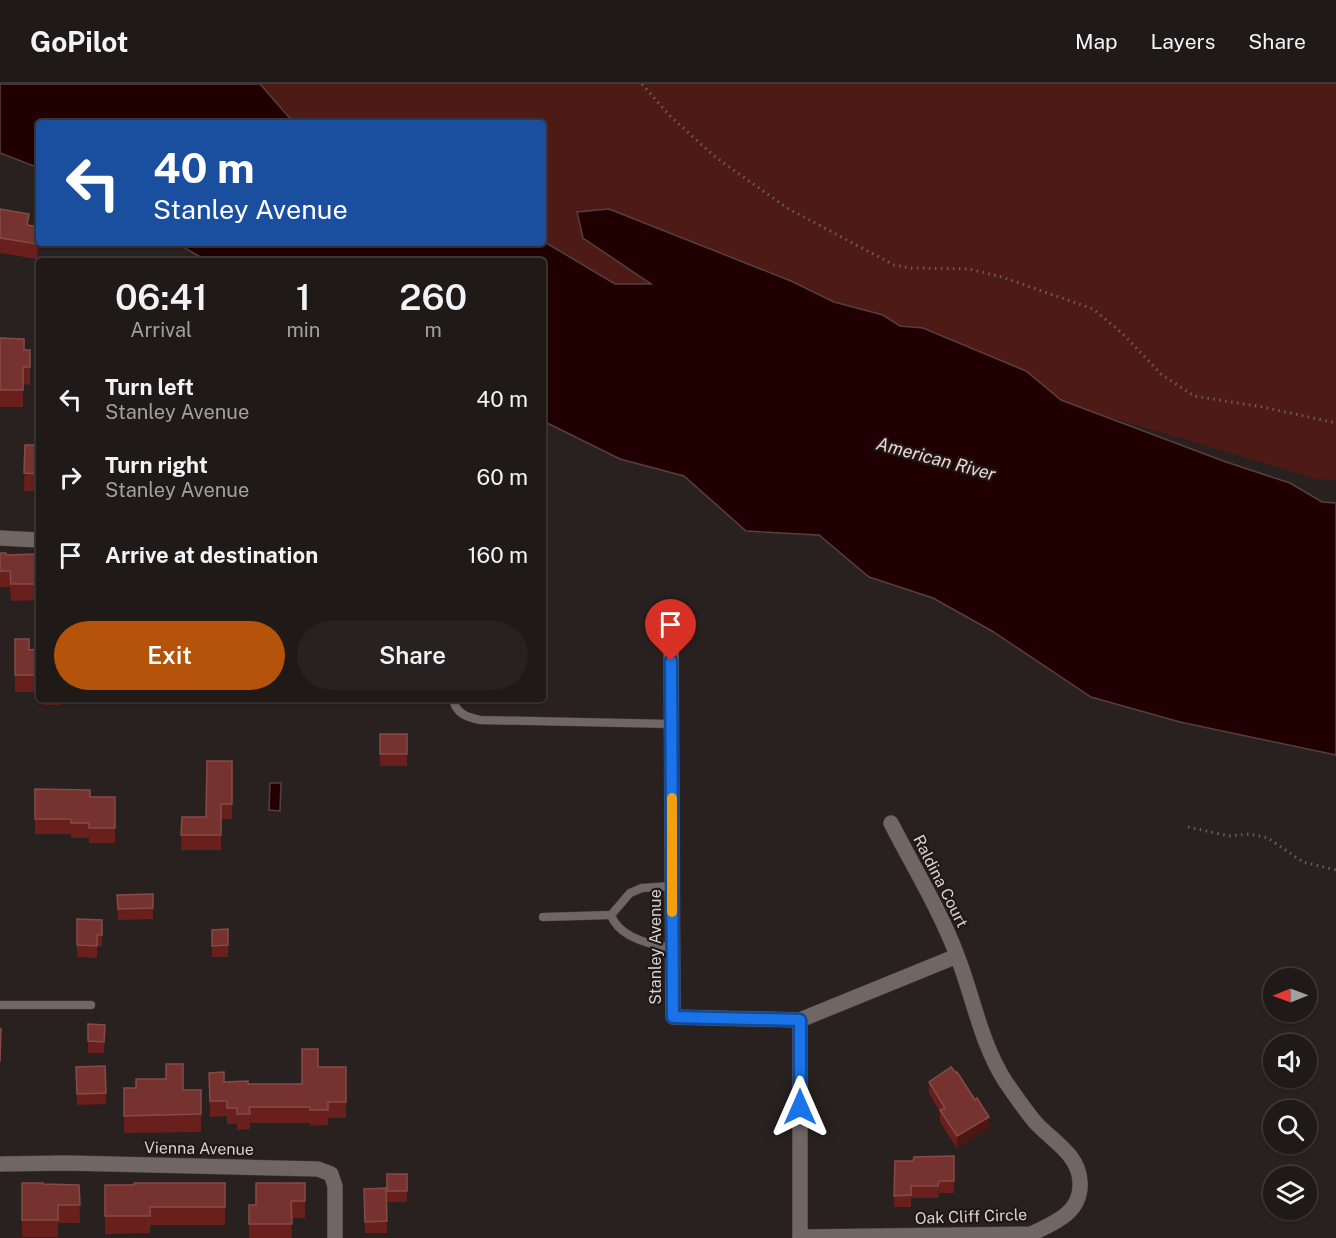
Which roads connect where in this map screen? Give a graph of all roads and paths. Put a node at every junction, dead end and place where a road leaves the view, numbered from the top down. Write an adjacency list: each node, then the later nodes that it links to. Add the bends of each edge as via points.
1 (642, 84): 2 (path, via 714,156 787,208 894,265 969,269 1093,309 1161,374 1194,396)
2 (1336, 423)
3 (0, 538): 4 (street)
4 (36, 540)
5 (671, 639): 7 (street, Stanley Avenue)
6 (453, 702): 7 (lane, via 463,716 480,720)
7 (671, 724): 11 (street, Stanley Avenue)
8 (891, 823): 15 (street, Raldina Court)
9 (1188, 827): 10 (path, via 1229,836 1249,834 1268,838 1303,862)
10 (1336, 870)
11 (672, 886): 12 (lane, via 630,893); 14 (street, Stanley Avenue)
12 (611, 915): 13 (lane); 14 (lane, via 619,928 650,945)
13 (543, 917)
14 (673, 948): 18 (street, Stanley Avenue, via 673,1017)
15 (957, 956): 18 (street); 20 (street, Oak Cliff Circle, via 976,1018 1000,1074 1036,1123 1070,1156 1079,1175 1079,1196 1068,1214)
16 (0, 1005): 17 (lane)
17 (91, 1005)
18 (800, 1020): 22 (street)
19 (0, 1164): 21 (street, Vienna Avenue, via 318,1169 331,1174 335,1186)
20 (1032, 1236): 22 (street, Oak Cliff Circle)
21 (335, 1238)
22 (800, 1238)

